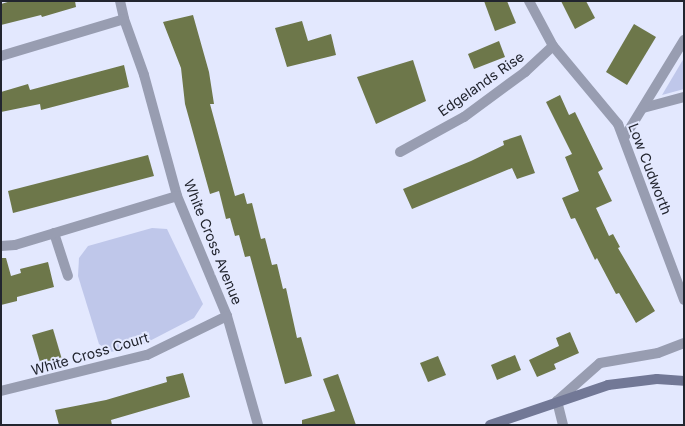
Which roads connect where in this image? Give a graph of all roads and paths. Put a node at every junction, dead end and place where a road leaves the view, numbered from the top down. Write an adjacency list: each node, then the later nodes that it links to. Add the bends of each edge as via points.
1 (120, 1): 3 (street, White Cross Avenue)
2 (529, 1): 5 (street, Low Cudworth)
3 (124, 19): 6 (street); 11 (street, White Cross Avenue, via 142,69)
4 (684, 40): 8 (street)
5 (553, 46): 9 (street, Low Cudworth, via 607,108); 10 (street, Edgelands Rise, via 525,72 464,117)
6 (1, 56)
7 (684, 97): 8 (street)
8 (643, 108): 9 (street)
9 (624, 138): 15 (street, Low Cudworth)
10 (400, 152)
11 (177, 196): 12 (street); 16 (street, White Cross Avenue)
12 (54, 233): 13 (street, via 15,245); 14 (street)
13 (1, 246)
14 (68, 276)
15 (684, 300)
16 (227, 316): 19 (street, White Cross Court, via 147,355); 21 (street, White Cross Avenue)
17 (684, 343): 20 (street, via 680,347 600,363)
18 (684, 381): 20 (street, via 657,379 608,385)
19 (1, 391)
20 (556, 401): 22 (street); 23 (street)
21 (258, 425)
22 (490, 425)
23 (563, 425)

